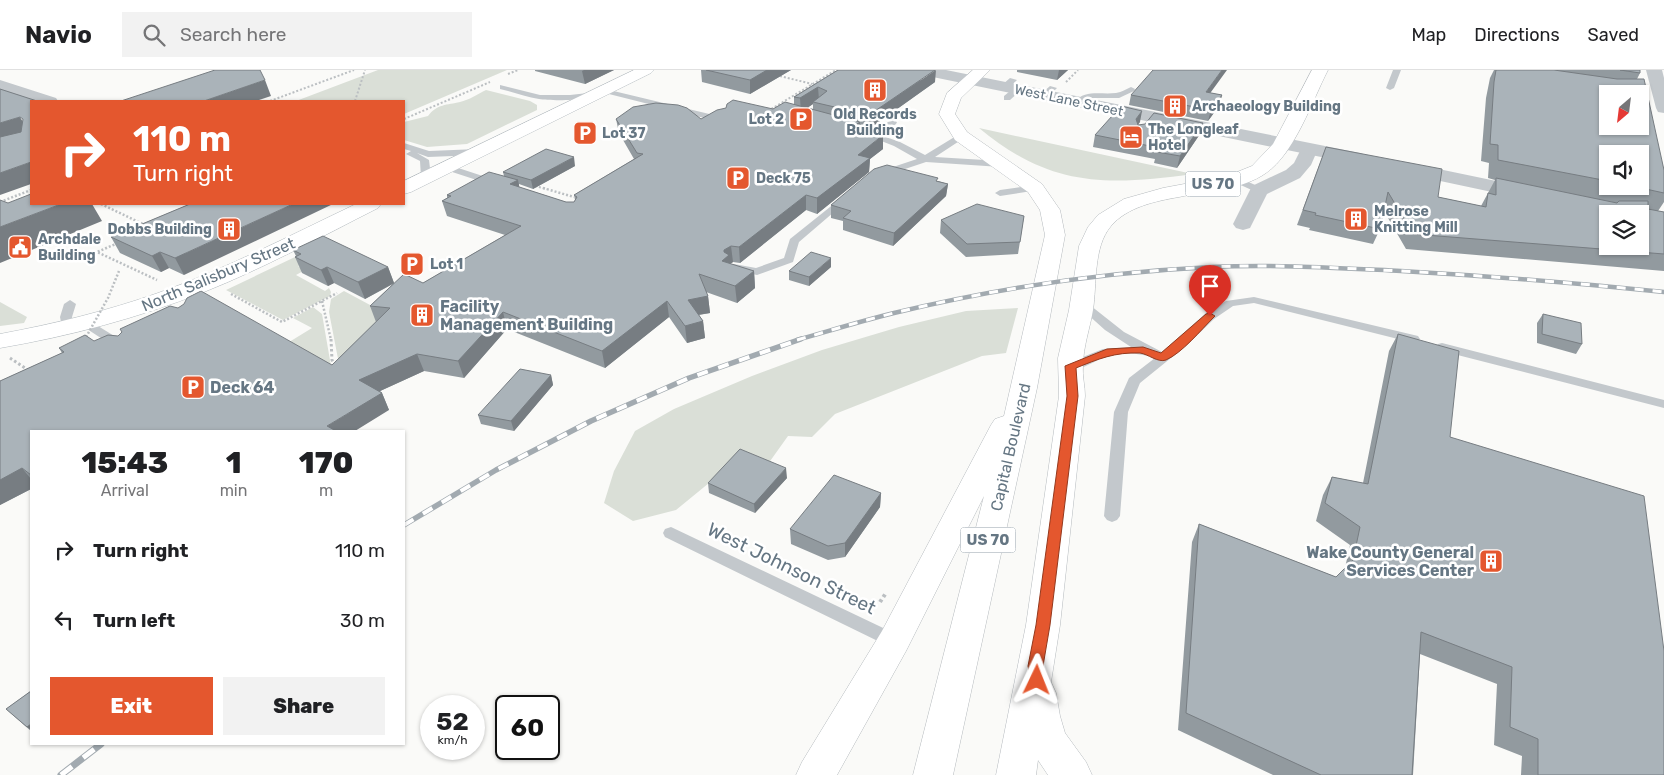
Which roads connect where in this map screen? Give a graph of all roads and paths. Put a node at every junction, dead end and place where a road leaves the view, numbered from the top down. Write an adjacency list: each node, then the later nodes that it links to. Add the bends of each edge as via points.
1 (354, 70): 23 (path)
2 (365, 70): 24 (path)
3 (518, 70): 12 (path)
4 (646, 70): 19 (main road)
5 (836, 70): 14 (path)
6 (923, 70): 10 (street, West Lane Street)
7 (1320, 70): 34 (main road, US 70)
8 (1397, 70): 17 (lane)
9 (1654, 70): 21 (street)
10 (976, 75): 25 (street, West Lane Street, via 1011,88 1049,91); 33 (main road, US 70, via 953,96 947,114)
11 (780, 76): 14 (path)
12 (500, 78)
13 (492, 81): 28 (path)
14 (813, 84): 26 (path)
15 (0, 85): 22 (street)
16 (503, 87): 20 (lane)
17 (1390, 88)
18 (1131, 89): 25 (lane, via 1119,96 1085,96)
19 (601, 92): 20 (lane); 27 (main road); 29 (lane)
20 (540, 97): 27 (lane, via 548,108)
21 (1659, 99)
22 (47, 100)
23 (273, 100)
24 (355, 100)
25 (1078, 102): 34 (street, West Lane Street, via 1147,122)
26 (764, 114)
27 (548, 118): 38 (main road)
28 (405, 119)
29 (723, 120)
30 (893, 122): 32 (lane)
31 (856, 130): 32 (lane)
32 (874, 135): 39 (lane)
33 (961, 136): 39 (lane); 40 (main road, US 70)
34 (1282, 143): 36 (street, West Lane Street); 44 (main road, US 70, via 1264,167)
35 (405, 146): 38 (lane, via 428,154)
36 (1309, 149): 50 (street, via 1302,165 1293,174); 54 (street, West Lane Street)
37 (405, 152): 42 (lane, via 424,160)
38 (478, 152): 41 (main road)
39 (925, 159): 40 (lane); 43 (lane)
40 (1001, 164): 48 (main road, US 70)
41 (446, 168): 42 (main road); 46 (lane)
42 (426, 177): 47 (main road)
43 (870, 177)
44 (1235, 179): 50 (lane); 67 (main road, US 70, via 1155,196 1111,214 1097,228 1090,244)
45 (528, 184): 53 (path)
46 (506, 186)
47 (405, 188)
48 (1035, 188): 51 (lane); 76 (main road, Capital Boulevard / US 70, via 1050,210 1055,236)
49 (30, 190): 55 (path)
50 (1259, 190): 58 (street)
51 (1000, 192)
52 (851, 194): 61 (lane, via 794,240 788,260 757,272)
53 (574, 197)
54 (1550, 198)
55 (0, 202)
56 (103, 205): 59 (path)
57 (369, 205): 68 (main road, North Salisbury Street, via 197,293)
58 (1243, 224)
59 (152, 228)
60 (125, 240): 63 (path, via 97,252)
61 (733, 267)
62 (119, 271): 68 (path, bridge, via 108,298)
63 (160, 282)
64 (230, 293): 66 (path, via 282,322)
65 (337, 293): 66 (path)
66 (322, 301): 74 (path, via 332,360)
67 (1082, 304): 71 (lane, via 1105,325); 73 (main road, US 70)
68 (77, 323): 69 (lane); 70 (main road, North Salisbury Street, via 40,334)
69 (125, 348)
70 (7, 350): 75 (path)
71 (1143, 350): 72 (lane); 73 (lane, via 1107,352)
72 (1163, 357): 77 (lane, via 1230,302 1254,300); 78 (lane, via 1134,381 1121,412)
73 (1070, 366): 83 (main road, US 70, via 1072,396)
74 (338, 369)
75 (28, 370)
76 (1024, 388): 82 (main road); 85 (main road, Capital Boulevard / US 70)
77 (1664, 404)
78 (1112, 516)
79 (671, 534): 82 (lane, West Johnson Street)
80 (886, 593): 81 (path)
81 (880, 602)
82 (894, 641): 84 (main road)
83 (1036, 666): 86 (main road, US 70); 87 (main road, via 1043,728 1056,755)
84 (816, 775)
85 (933, 775)
86 (1016, 775)
87 (1072, 775)

